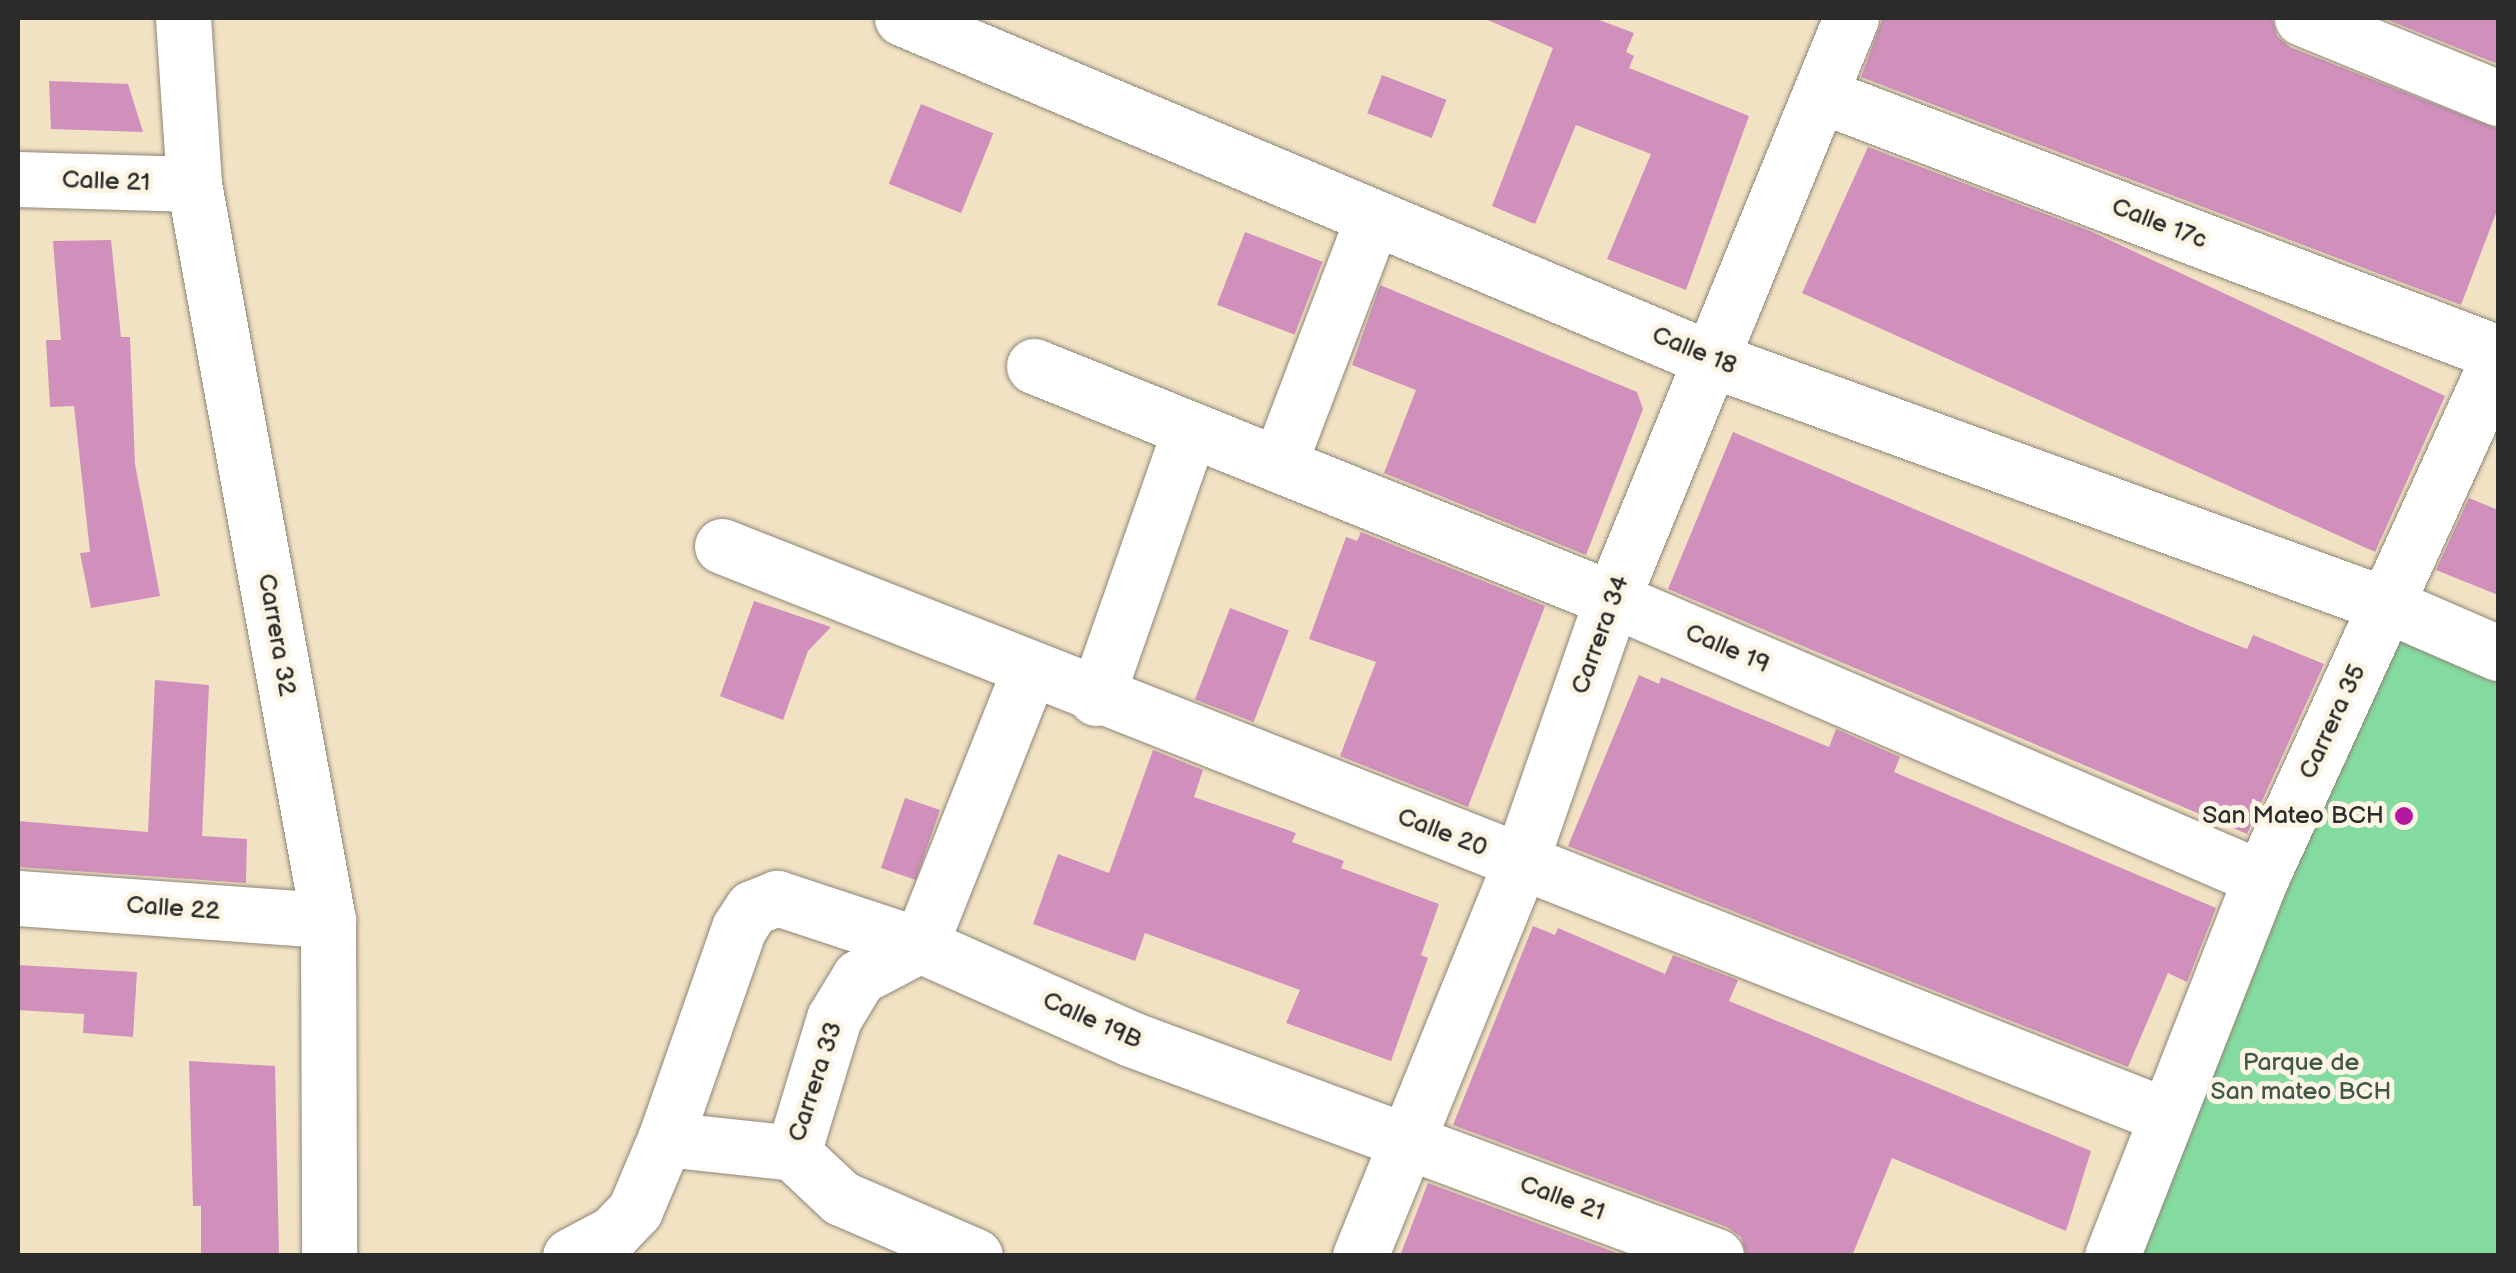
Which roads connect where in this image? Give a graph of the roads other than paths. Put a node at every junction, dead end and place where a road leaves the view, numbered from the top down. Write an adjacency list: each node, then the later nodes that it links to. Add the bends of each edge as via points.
1 (183, 18): 8 (street, Carrera 32)
2 (1851, 18): 5 (street, Carrera 34)
3 (2302, 18): 6 (street)
4 (936, 24): 9 (street, Calle 18)
5 (1820, 95): 10 (street, Calle 17c); 11 (street, Carrera 34)
6 (2498, 98)
7 (18, 179): 8 (street, Calle 21)
8 (194, 184): 24 (street, Carrera 32)
9 (1373, 216): 11 (street, Calle 18); 14 (street)
10 (2498, 356): 17 (street, Carrera 35)
11 (1713, 360): 16 (street, Carrera 34); 17 (street, Calle 18)
12 (1034, 366): 13 (street, Calle 19)
13 (1190, 429): 14 (street, Calle 19); 20 (street)
14 (1280, 461): 16 (street, Calle 19)
15 (722, 546): 19 (street, Calle 20)
16 (1612, 599): 21 (street, Carrera 34); 22 (street, Calle 19)
17 (2387, 605): 18 (street, Calle 18); 22 (street, Carrera 35)
18 (2498, 654)
19 (1030, 669): 20 (street, Calle 20); 25 (street)
20 (1096, 698): 21 (street, Calle 20)
21 (1520, 863): 26 (street, Calle 20); 28 (street, Carrera 34)
22 (2262, 878): 26 (street, Carrera 35)
23 (18, 898): 24 (street, Calle 22)
24 (328, 920): 30 (street, Carrera 32)
25 (920, 944): 27 (street, Calle 19B, via 777,898 752,908); 28 (street, Calle 19B, via 1131,1040); 29 (street, Carrera 33, via 859,976 834,1018)
26 (2164, 1115): 35 (street, Carrera 35)
27 (665, 1139): 29 (street, Carrera 33); 31 (street, via 635,1210 614,1233)
28 (1408, 1142): 33 (street, Carrera 34); 34 (street, Calle 21)
29 (792, 1154): 32 (street, via 841,1198)
30 (328, 1256)
31 (570, 1256)
32 (975, 1256)
33 (1360, 1256)
34 (1716, 1256)
35 (2112, 1256)

